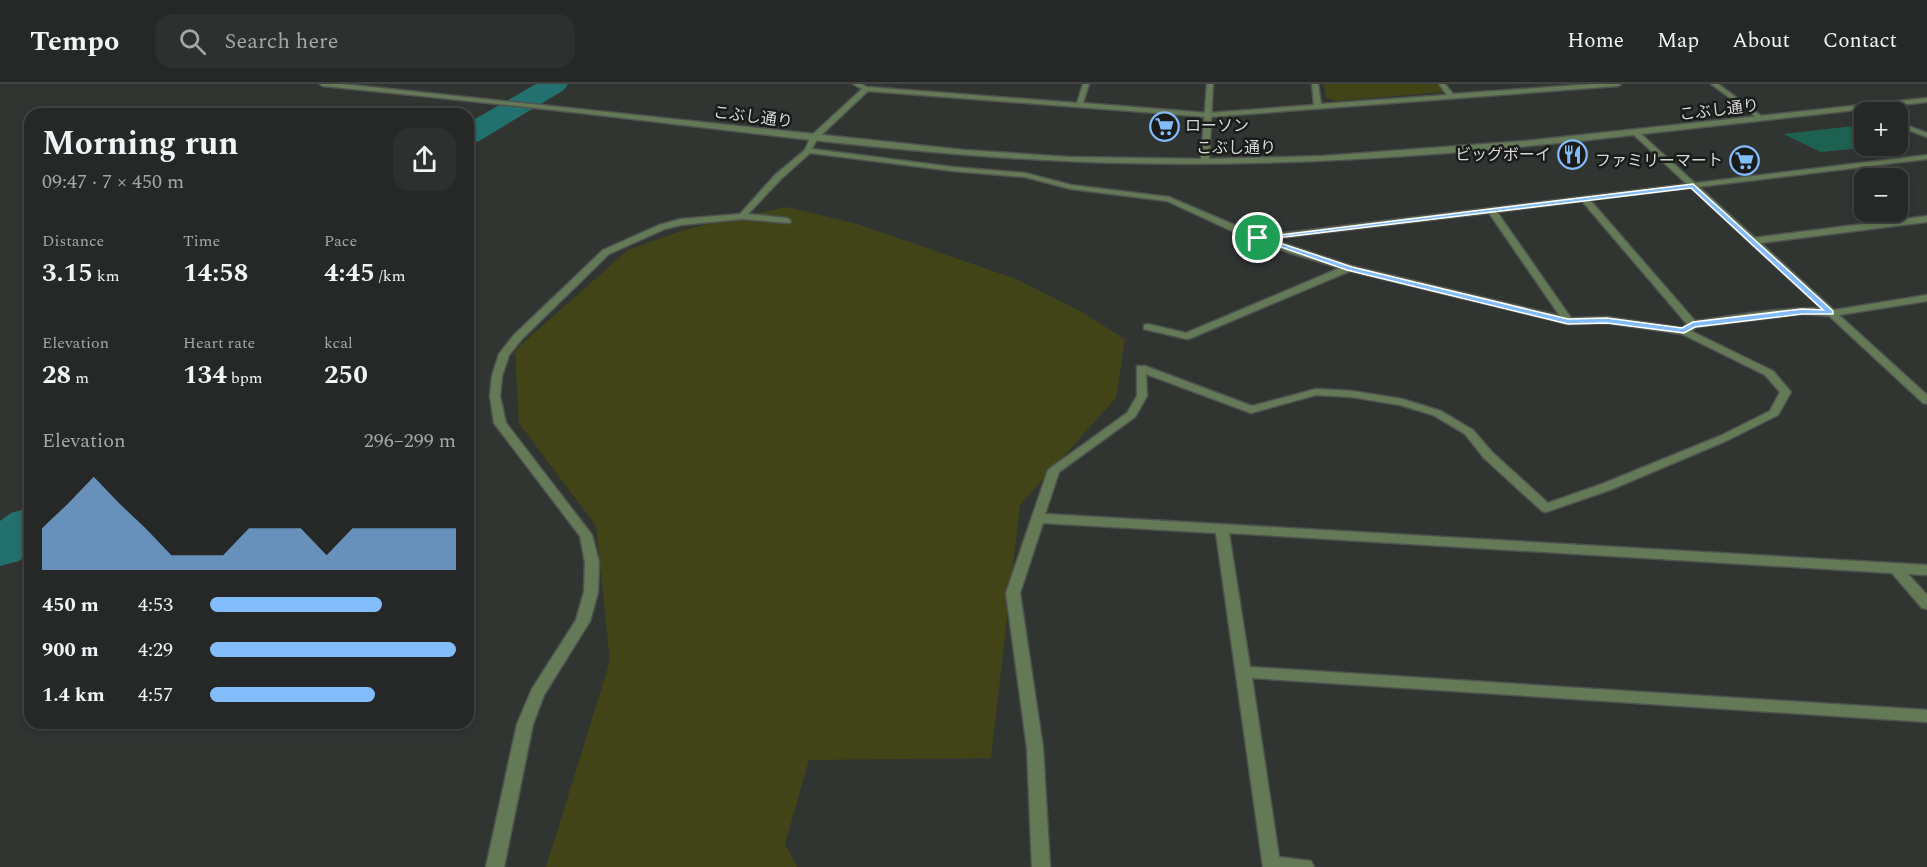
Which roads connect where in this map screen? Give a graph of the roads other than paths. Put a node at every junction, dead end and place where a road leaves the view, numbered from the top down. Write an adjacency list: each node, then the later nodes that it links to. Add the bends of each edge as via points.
1 (324, 84): 23 (street, こぶし通り)
2 (856, 84): 10 (street)
3 (899, 84): 11 (street)
4 (1086, 84): 15 (street)
5 (1210, 84): 18 (street)
6 (1314, 84): 16 (street)
7 (1442, 84): 12 (street)
8 (1618, 84): 12 (street)
9 (1714, 84): 19 (street)
10 (866, 89): 11 (street); 23 (street)
11 (894, 91): 15 (street, via 958,93)
12 (1451, 96): 16 (street)
13 (1927, 100): 14 (street, こぶし通り)
14 (1908, 102)
15 (1079, 106): 18 (street)
16 (1318, 107): 18 (street)
17 (1854, 108): 19 (street, こぶし通り)
18 (1208, 115): 26 (street)
19 (1761, 118): 21 (street, こぶし通り)
20 (1908, 128): 22 (street)
21 (1636, 133): 26 (street, こぶし通り, via 1352,158); 27 (street)
22 (1927, 135)
23 (814, 138): 24 (street); 26 (street, こぶし通り, via 997,155)
24 (808, 151): 30 (street); 33 (street, via 1025,174 1071,187 1169,199)
25 (1927, 156): 27 (street)
26 (1205, 162)
27 (1693, 186): 28 (street); 34 (street)
28 (1585, 200): 29 (street); 39 (street)
29 (1492, 211): 33 (street); 38 (street)
30 (742, 216): 32 (street); 51 (street, via 663,227 606,252 504,354 496,376 500,423 586,535 592,562 591,592 583,621 537,693 525,724)
31 (1927, 219): 34 (street)
32 (787, 221)
33 (1258, 238): 35 (street)
34 (1753, 241): 37 (street)
35 (1349, 268): 38 (street); 40 (street, via 1187,336)
36 (1927, 298): 37 (street)
37 (1831, 313): 39 (street, via 1802,311); 42 (street)
38 (1568, 321): 41 (street, via 1607,320)
39 (1693, 324): 41 (street)
40 (1148, 327)
41 (1684, 331): 43 (street, via 1769,373 1786,392 1774,412 1724,438 1546,508 1488,455 1469,432 1437,413 1402,402 1316,392 1251,410 1141,368 1142,396 1131,415 1054,470)
42 (1927, 401)
43 (1037, 518): 44 (street); 52 (street, via 1013,593 1035,748)
44 (1222, 529): 45 (street); 48 (street)
45 (1896, 568): 46 (street); 47 (street)
46 (1927, 570)
47 (1927, 604)
48 (1243, 672): 49 (street); 50 (street)
49 (1927, 716)
50 (1271, 866): 53 (street)
51 (495, 867)
52 (1041, 867)
53 (1305, 867)

